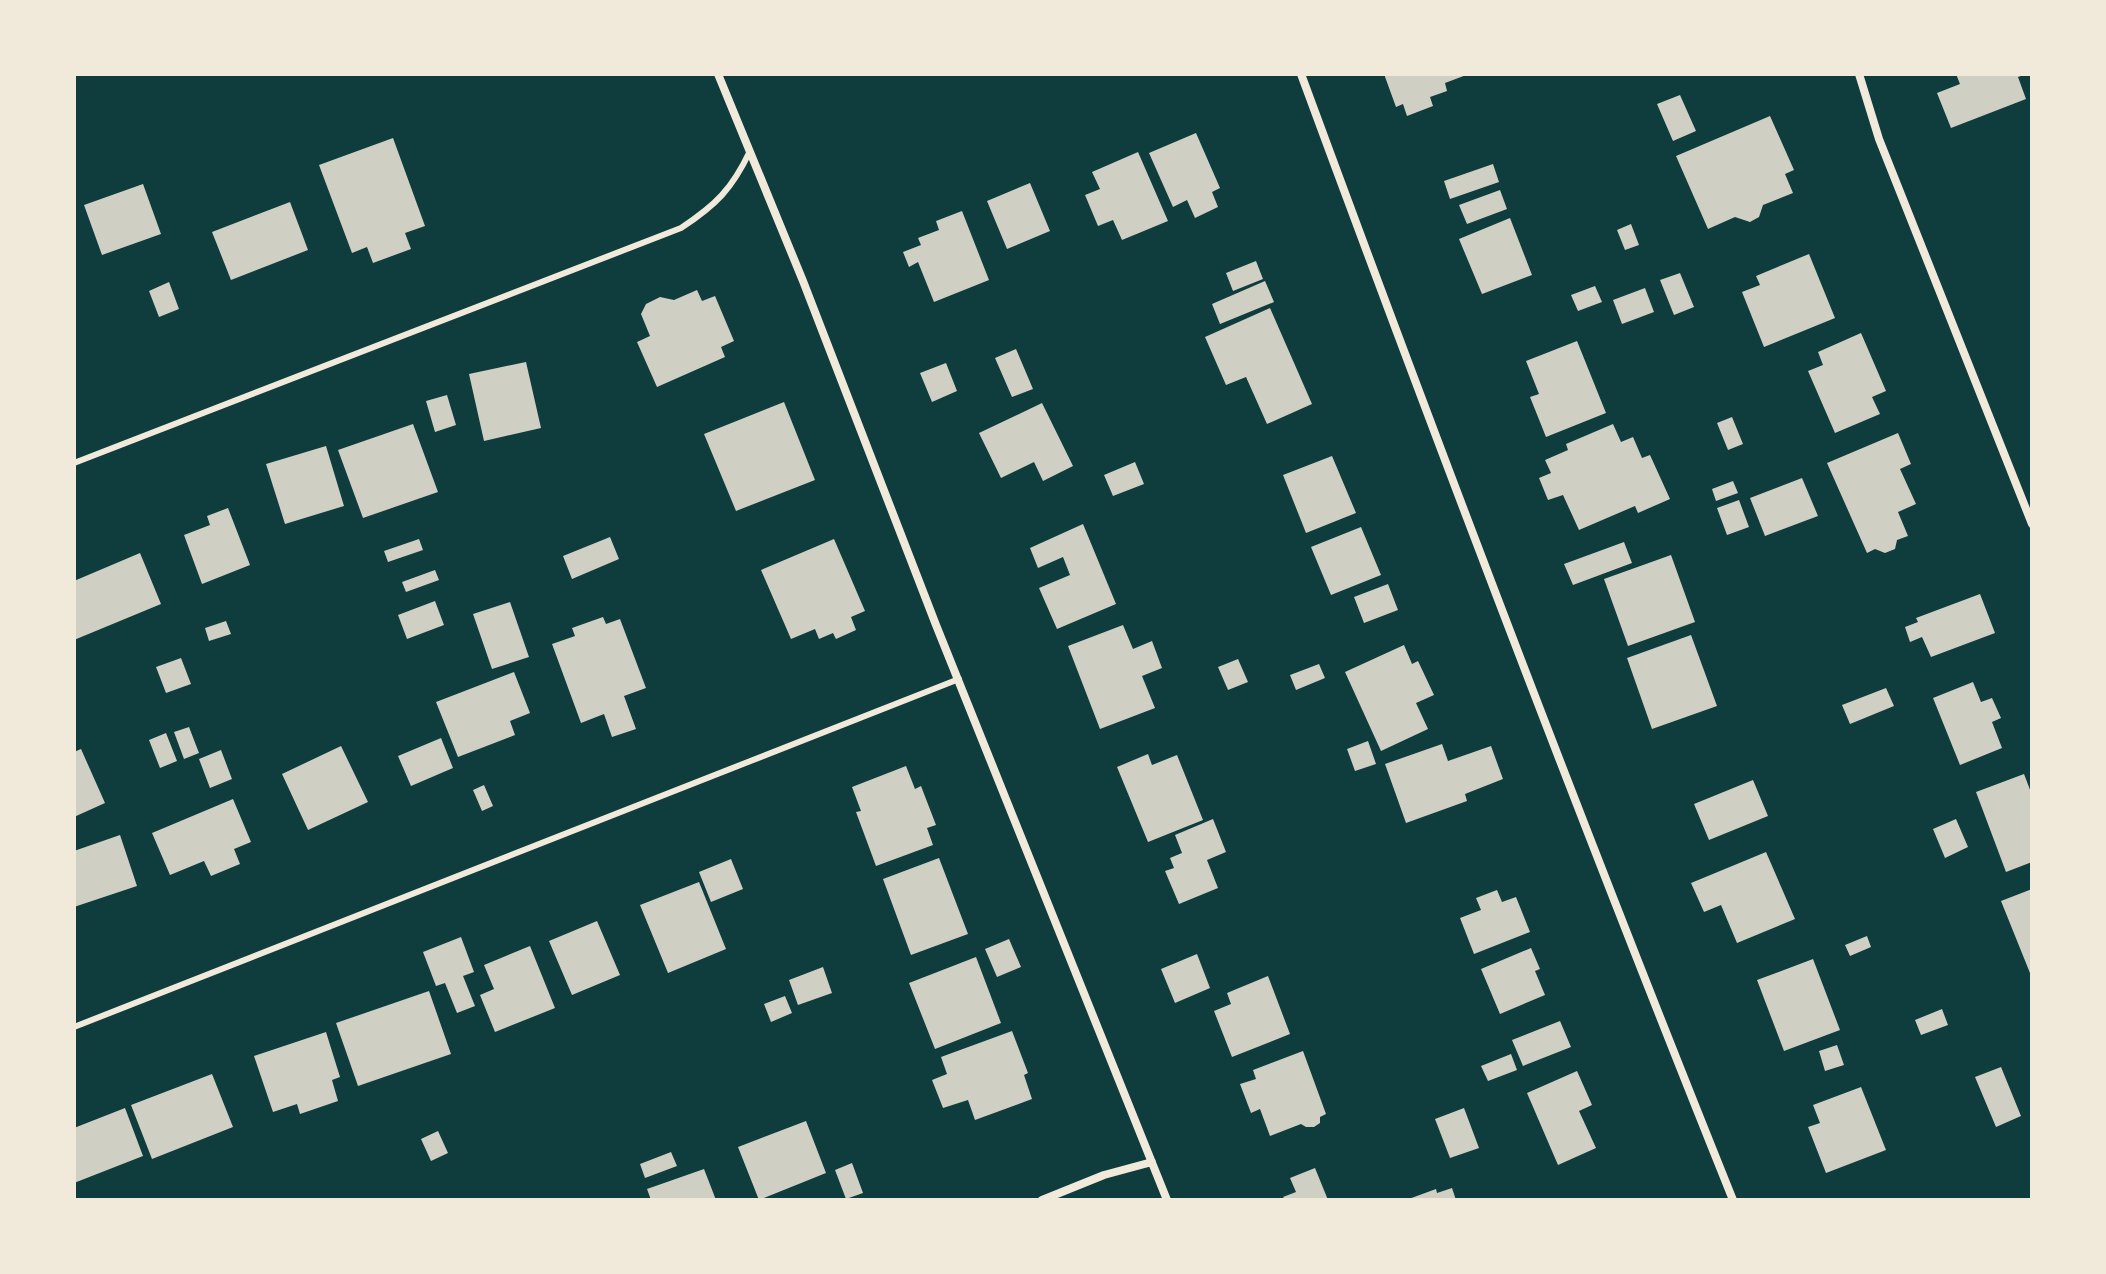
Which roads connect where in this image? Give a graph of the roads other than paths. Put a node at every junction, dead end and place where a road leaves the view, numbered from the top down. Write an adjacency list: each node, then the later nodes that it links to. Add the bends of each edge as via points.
1 (718, 74): 4 (street)
2 (1301, 74): 12 (street, via 1436,439)
3 (1859, 74): 6 (street, via 1879,139)
4 (750, 151): 5 (lane, via 713,207 681,228); 7 (street)
5 (74, 463)
6 (2032, 524)
7 (959, 679): 8 (lane); 9 (street)
8 (74, 1027)
9 (1152, 1162): 10 (street); 11 (street)
10 (1042, 1200)
11 (1167, 1200)
12 (1733, 1200)

